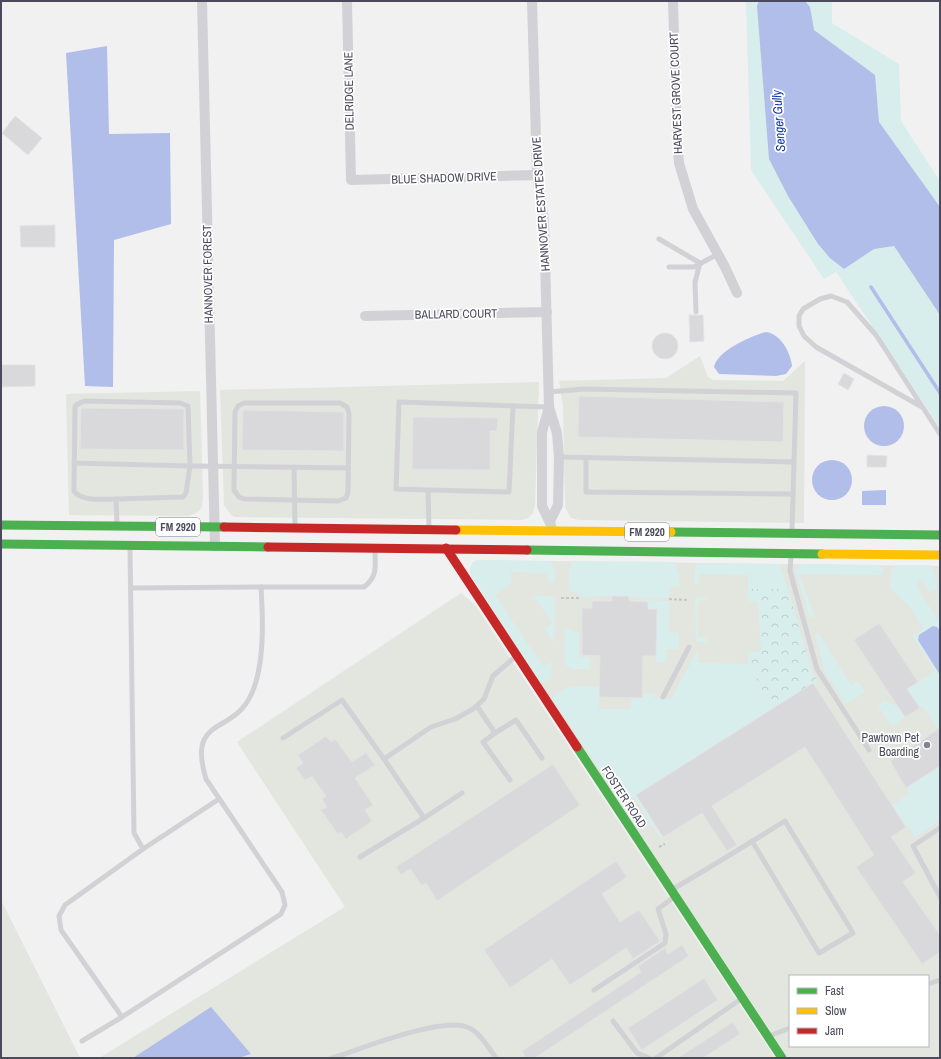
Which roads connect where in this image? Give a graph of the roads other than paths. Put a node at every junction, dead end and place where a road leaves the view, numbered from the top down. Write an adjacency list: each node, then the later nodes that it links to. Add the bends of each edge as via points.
1 (202, 1): 25 (street, HANNOVER FOREST)
2 (347, 1): 6 (street, DELRIDGE LANE)
3 (532, 1): 5 (street, HANNOVER ESTATES DRIVE)
4 (673, 1): 8 (street, HARVEST GROVE COURT, via 679,163 693,209)
5 (537, 175): 6 (street, BLUE SHADOW DRIVE); 12 (street, HANNOVER ESTATES DRIVE, via 544,221)
6 (351, 180)
7 (659, 239): 9 (lane)
8 (718, 254): 9 (lane); 11 (street, HARVEST GROVE COURT)
9 (700, 264): 10 (lane, via 694,267); 13 (lane, via 695,282)
10 (669, 267)
11 (737, 293)
12 (547, 312): 14 (street, BALLARD COURT); 15 (street, HANNOVER ESTATES DRIVE)
13 (696, 312)
14 (364, 316)
15 (548, 392): 17 (street, HANNOVER ESTATES DRIVE); 22 (lane, via 584,389 796,393)
16 (513, 406): 17 (lane); 29 (lane, via 509,492); 29 (lane, via 399,402 396,489)
17 (549, 406): 20 (street, HANNOVER ESTATES DRIVE, via 557,433); 35 (street, HANNOVER ESTATES DRIVE, via 542,432 542,506)
18 (922, 407): 18 (lane, via 876,336 847,302 831,296 803,309 799,316 799,326 804,336 816,347); 19 (lane)
19 (940, 434)
20 (559, 457): 21 (lane); 35 (street, HANNOVER ESTATES DRIVE, via 558,505)
21 (586, 458): 22 (lane); 30 (lane, via 586,492)
22 (794, 462): 30 (lane)
23 (74, 463): 24 (lane); 24 (lane, via 75,407 79,402 180,402 188,406 190,412); 31 (lane, via 76,493 84,497)
24 (190, 466): 25 (lane); 31 (lane, via 186,493 183,497)
25 (213, 466): 26 (lane); 36 (street, HANNOVER FOREST)
26 (233, 466): 27 (lane); 28 (lane, via 235,412 238,406 244,403 340,403 347,407 349,414); 32 (lane, via 234,490 239,497)
27 (294, 467): 28 (lane); 32 (lane)
28 (348, 468): 32 (lane, via 346,498 338,501)
29 (428, 490): 38 (lane)
30 (793, 494): 39 (lane)
31 (116, 499): 34 (lane)
32 (294, 500): 37 (lane)
33 (1, 525): 34 (main road, FM 2920 / FM 2920)
34 (117, 526): 36 (main road, FM 2920 / FM 2920)
35 (551, 526): 38 (main road, FM 2920 / FM 2920); 39 (main road, FM 2920 / FM 2920)
36 (214, 527): 37 (main road, FM 2920 / FM 2920); 43 (street, HANNOVER FOREST)
37 (295, 528): 38 (main road, FM 2920 / FM 2920)
38 (430, 529)
39 (792, 533): 40 (main road, FM 2920 / FM 2920)
40 (940, 536)
41 (1, 544): 42 (main road, FM 2920 / FM 2920)
42 (130, 546): 43 (main road, FM 2920 / FM 2920); 49 (lane)
43 (215, 546): 44 (main road, FM 2920 / FM 2920)
44 (375, 548): 45 (main road, FM 2920 / FM 2920); 48 (lane, via 375,572 372,581 364,586)
45 (446, 548): 46 (main road, FM 2920 / FM 2920); 51 (main road, FOSTER ROAD)
46 (792, 553): 47 (main road, FM 2920 / FM 2920); 56 (lane, via 790,571 817,669)
47 (940, 555)
48 (261, 587): 49 (lane); 61 (lane, via 261,640 257,674 251,694 244,707 205,735 201,748 201,762 206,779)
49 (131, 588): 65 (lane, via 134,833)
50 (689, 647): 52 (lane)
51 (516, 656): 53 (lane, via 493,676 484,699); 67 (main road, FOSTER ROAD)
52 (663, 697)
53 (477, 706): 54 (lane); 58 (lane, via 455,719 431,727)
54 (495, 733): 57 (lane, via 516,720); 59 (lane, via 483,742)
55 (283, 738): 58 (lane, via 342,700)
56 (870, 750)
57 (542, 758)
58 (384, 759): 62 (lane)
59 (510, 780)
60 (462, 793): 62 (lane)
61 (219, 798): 65 (lane); 73 (lane, via 282,892 285,905 281,914)
62 (424, 818): 66 (lane)
63 (940, 828): 68 (lane, via 913,846)
64 (752, 841): 64 (lane, via 785,821 853,933 819,953); 67 (lane)
65 (143, 849): 73 (lane, via 65,905 58,916 61,930)
66 (360, 857)
67 (673, 894): 71 (lane, via 658,910 666,934 665,943); 72 (main road, FOSTER ROAD)
68 (940, 897)
69 (940, 980): 70 (lane)
70 (929, 984)
71 (594, 990)
72 (742, 998): 76 (main road, FOSTER ROAD); 81 (lane)
73 (122, 1017): 77 (lane)
74 (613, 1021): 80 (lane, via 637,1053)
75 (789, 1028): 76 (lane)
76 (768, 1036): 82 (main road, FOSTER ROAD)
77 (82, 1041)
78 (332, 1058): 79 (lane, via 400,1036 449,1024 468,1027 475,1032)
79 (496, 1058)
80 (649, 1058)
81 (656, 1058)
82 (782, 1058)

